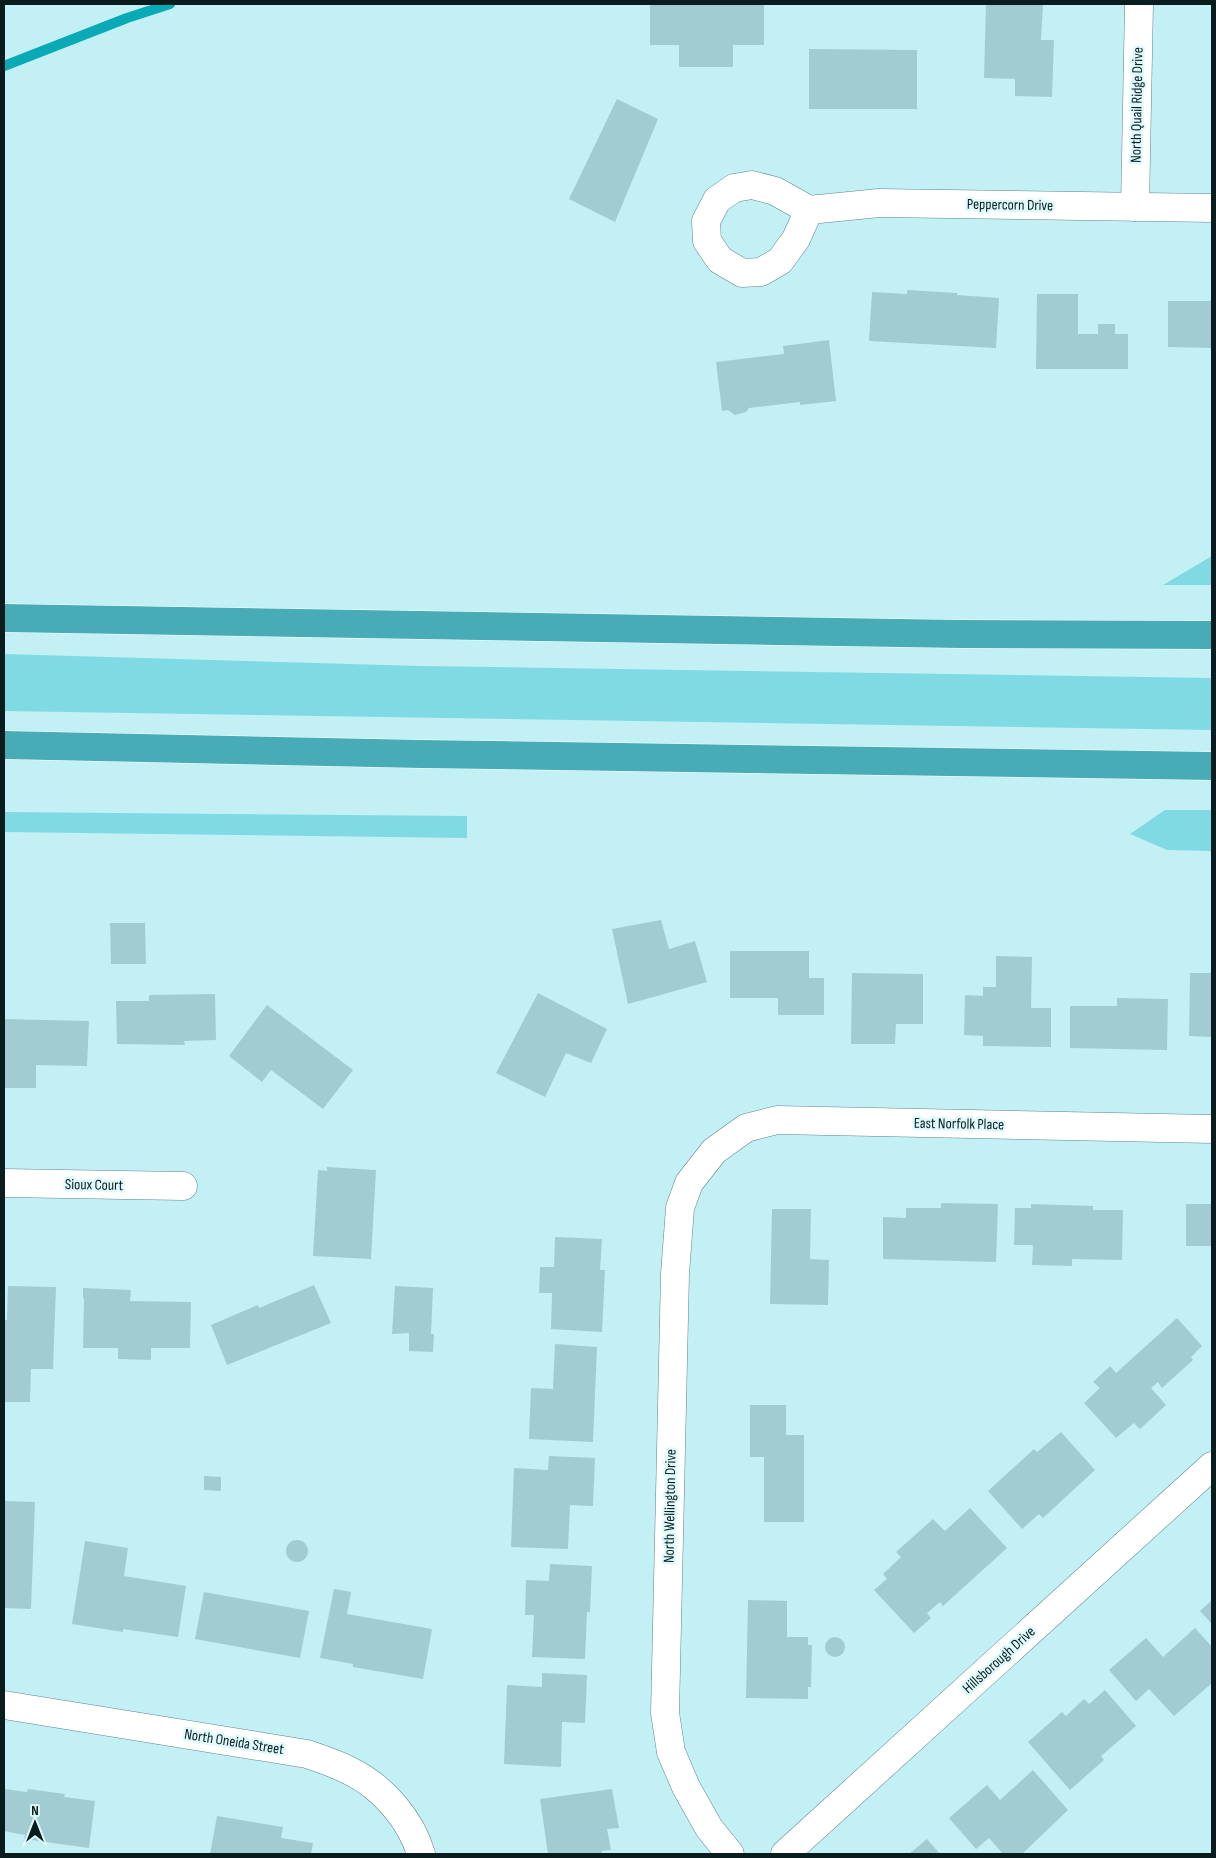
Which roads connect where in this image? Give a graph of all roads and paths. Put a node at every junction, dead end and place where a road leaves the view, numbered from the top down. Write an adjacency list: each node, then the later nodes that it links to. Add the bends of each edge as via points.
1 (1139, 4): 2 (street, North Quail Ridge Drive)
2 (1135, 207): 3 (street, Peppercorn Drive); 4 (street, Peppercorn Drive, via 879,203)
3 (1212, 208)
4 (809, 210)
5 (4, 618): 6 (highway, via 950,634)
6 (1212, 634)
7 (4, 745): 8 (highway)
8 (1212, 766)
9 (1212, 1129): 10 (street, East Norfolk Place, via 776,1120 746,1128)
10 (714, 1151): 16 (street, North Wellington Drive, via 689,1183 680,1208 675,1274 665,1713 671,1752 686,1786 709,1828)
11 (4, 1184): 12 (street, Sioux Court)
12 (183, 1186)
13 (1212, 1466): 17 (street, Hillsborough Drive)
14 (4, 1705): 15 (street, North Oneida Street, via 307,1754 352,1772 386,1796 406,1820)
15 (421, 1854)
16 (730, 1854)
17 (785, 1854)

